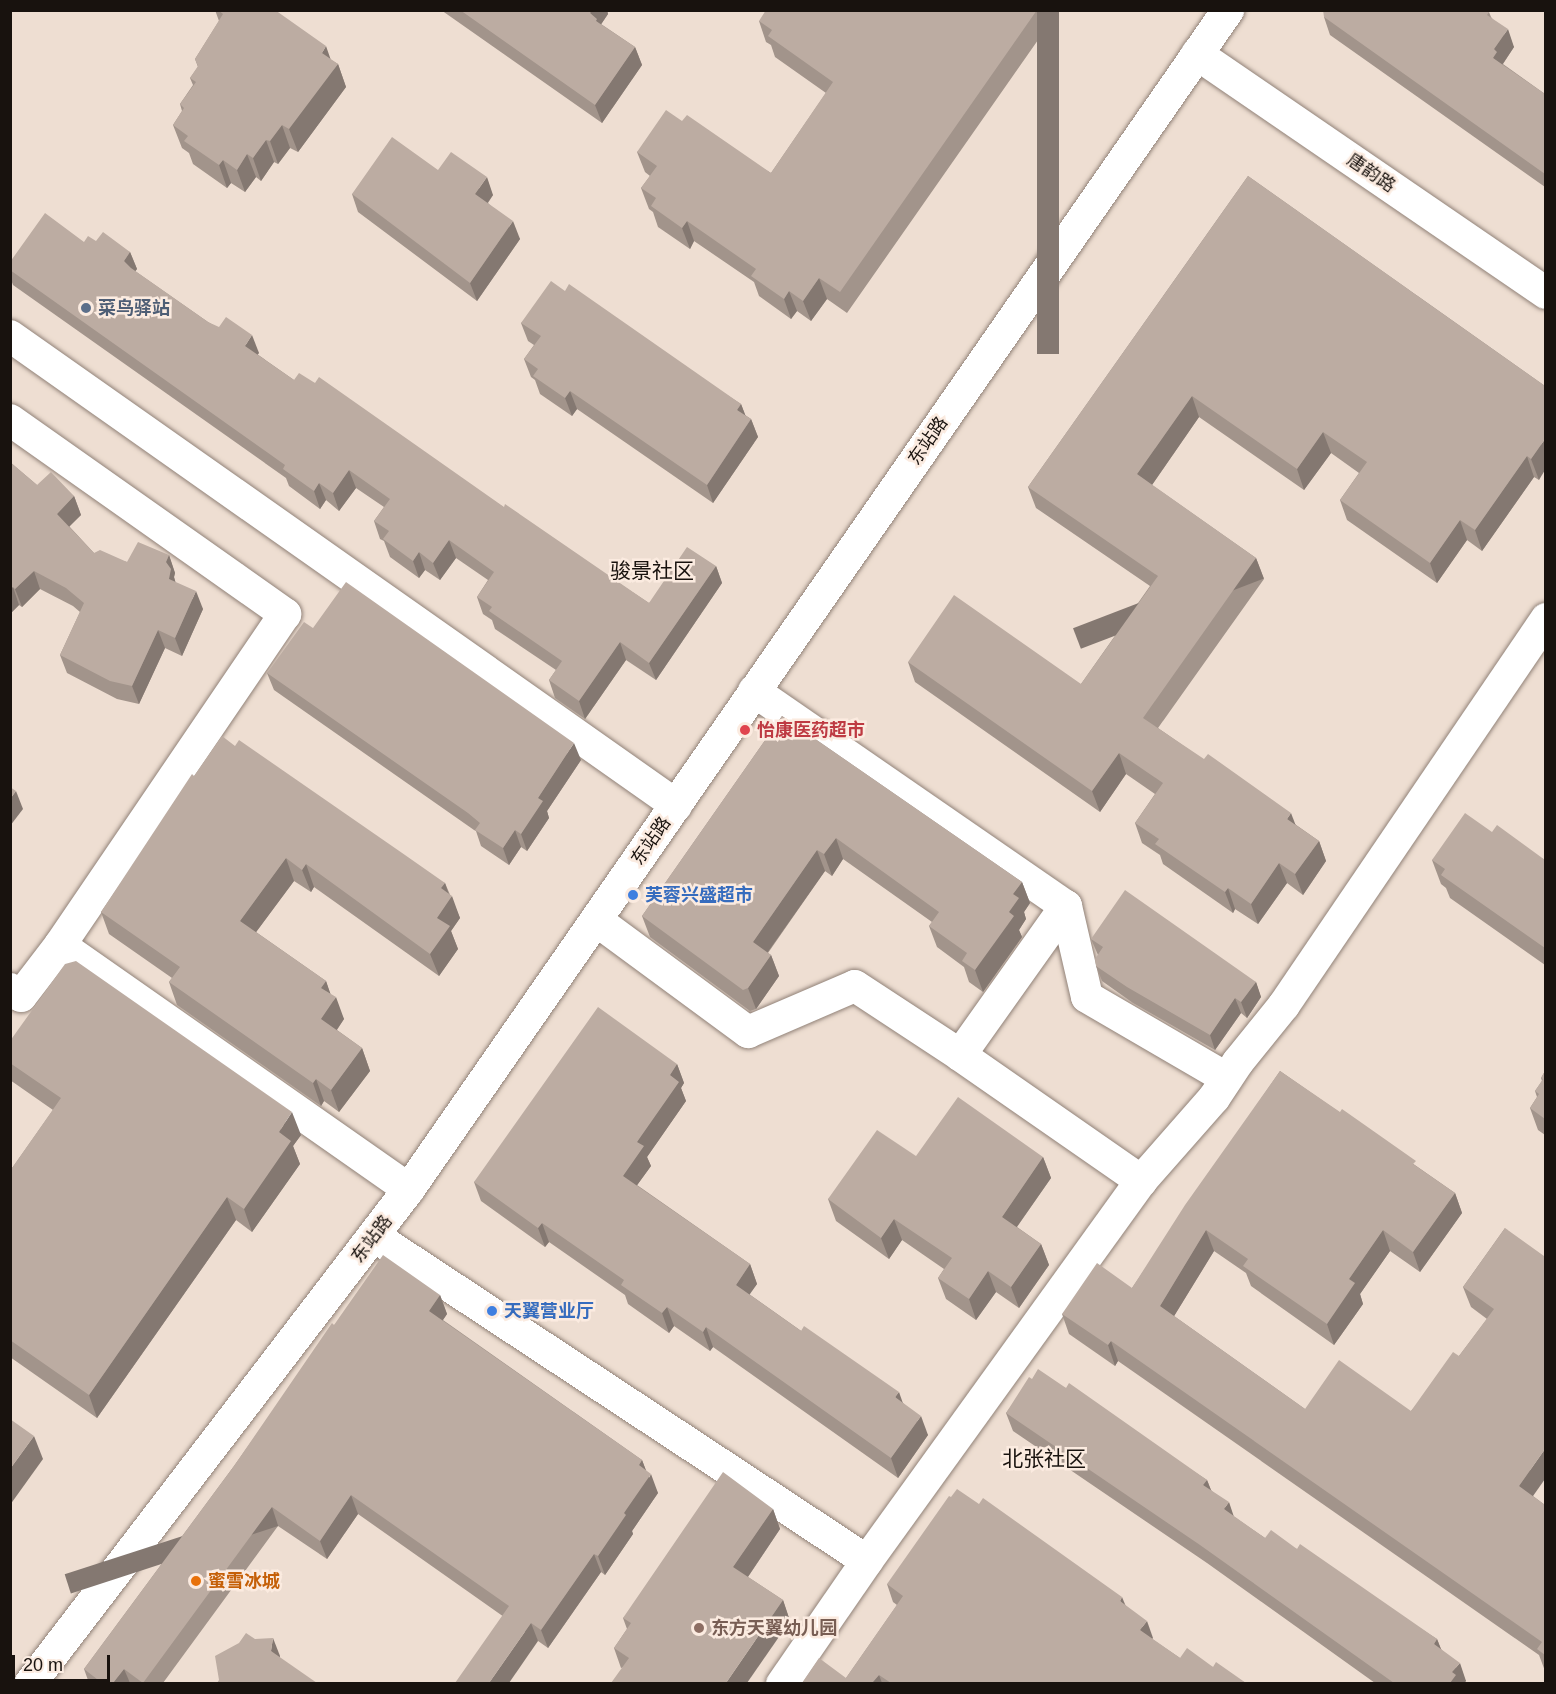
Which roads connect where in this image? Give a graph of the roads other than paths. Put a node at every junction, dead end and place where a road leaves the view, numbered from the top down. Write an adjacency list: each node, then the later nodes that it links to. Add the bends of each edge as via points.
1 (1228, 10): 2 (street, 东站路)
2 (1197, 54): 3 (street, 唐韵路); 7 (street, 东站路)
3 (1545, 292)
4 (10, 336): 8 (street)
5 (10, 420): 11 (street, via 285,615)
6 (1545, 619): 14 (street, via 1284,1005)
7 (754, 691): 8 (street, 东站路); 9 (street)
8 (676, 805): 10 (street, 东站路)
9 (1066, 906): 13 (street); 14 (street, via 1088,998)
10 (596, 920): 13 (street, via 748,1032 855,986); 16 (street, 东站路)
11 (60, 945): 12 (street, via 21,996); 16 (street)
12 (10, 988)
13 (960, 1055): 15 (street)
14 (1227, 1078): 15 (street)
15 (1140, 1181): 18 (street)
16 (409, 1189): 17 (street, 东站路)
17 (375, 1236): 18 (street); 19 (street, 东站路)
18 (867, 1561): 20 (street)
19 (30, 1683)
20 (782, 1683)

